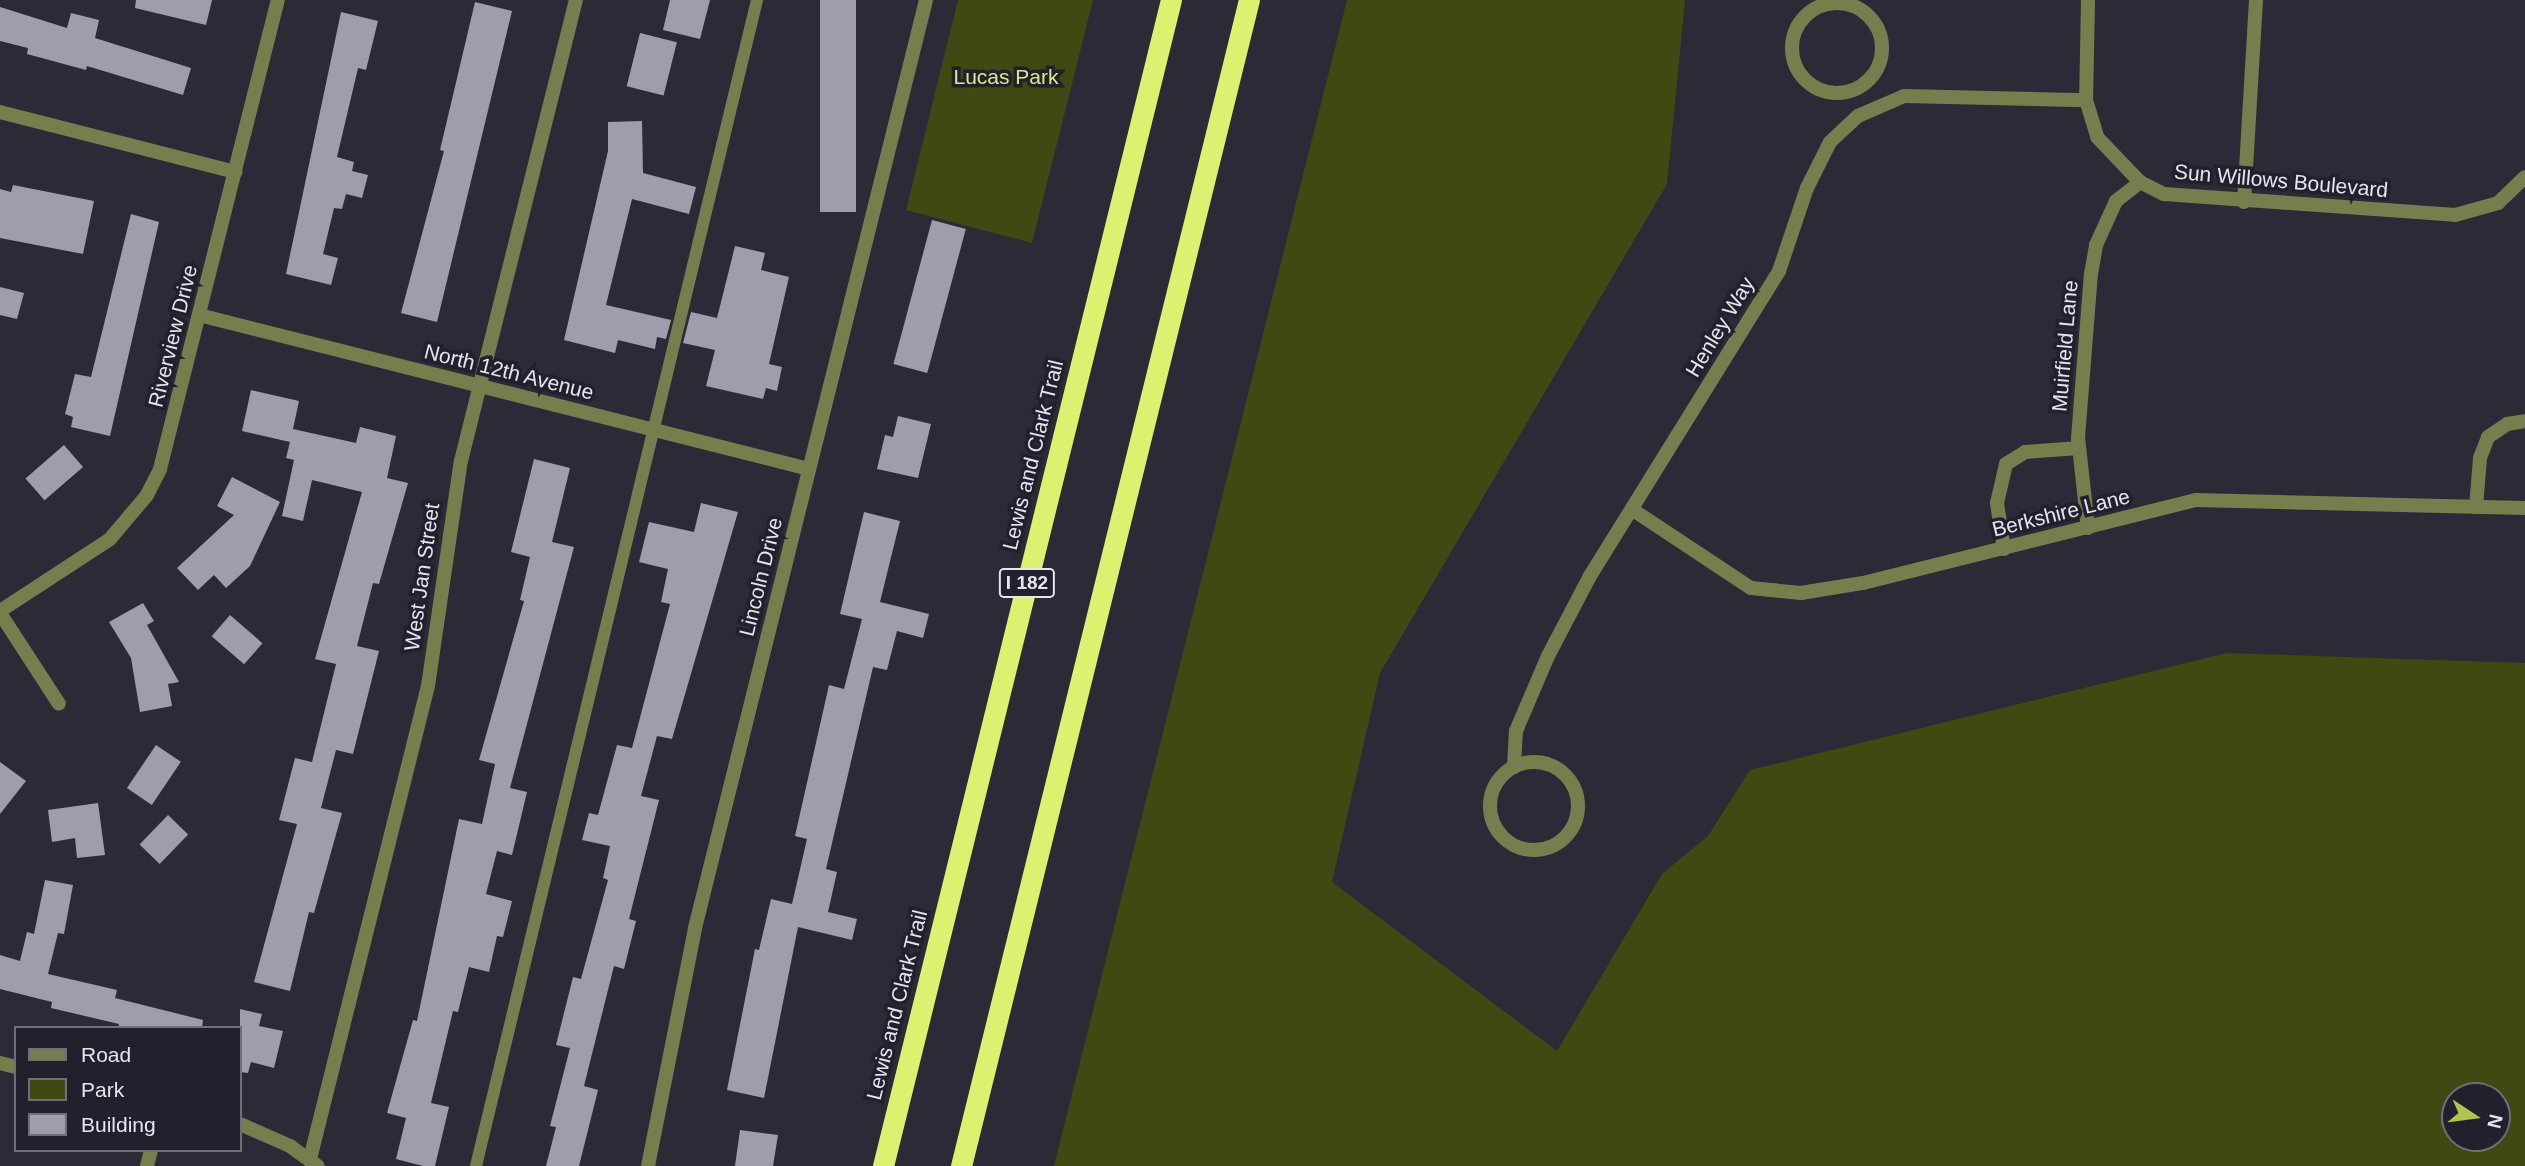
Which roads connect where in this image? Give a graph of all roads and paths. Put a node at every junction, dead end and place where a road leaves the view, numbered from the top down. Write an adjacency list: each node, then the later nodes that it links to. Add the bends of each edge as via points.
1 (278, 0): 13 (street, Riverview Drive)
2 (576, 0): 18 (street, West Jan Street)
3 (757, 0): 20 (lane)
4 (926, 0): 22 (street, Lincoln Drive)
5 (1171, 0): 35 (highway, Lewis and Clark Trail / I 182)
6 (1249, 0): 36 (highway)
7 (2088, 0): 10 (street, Sun Willows Boulevard)
8 (2256, 0): 16 (street)
9 (1865, 83): 9 (street, via 1875,72 1881,51 1878,30 1870,18 1859,8 1831,3 1804,16 1791,44 1799,73 1823,91 1838,93); 11 (street)
10 (2086, 100): 11 (street, Henley Way, via 1956,94 1904,96); 14 (street, Sun Willows Boulevard, via 2096,137)
11 (1876, 106): 25 (street, Henley Way, via 1830,142 1807,188 1779,271)
12 (0, 112): 13 (street)
13 (235, 172): 17 (street, Riverview Drive)
14 (2140, 182): 16 (street, Sun Willows Boulevard, via 2164,194); 21 (street, Muirfield Lane, via 2116,201 2096,245)
15 (2523, 185): 16 (street, Sun Willows Boulevard, via 2498,203 2455,215)
16 (2244, 202)
17 (199, 315): 18 (street, North 12th Avenue); 28 (street, Riverview Drive, via 167,447 147,495 110,539)
18 (480, 386): 20 (street, North 12th Avenue); 32 (street, West Jan Street, via 450,515 428,685)
19 (2525, 421): 23 (street, via 2507,424 2488,437 2480,458)
20 (651, 429): 22 (street, North 12th Avenue); 33 (lane)
21 (2079, 448): 26 (street, Muirfield Lane); 27 (street, via 2025,452 2006,464 1997,503)
22 (809, 469): 34 (street, Lincoln Drive, via 695,928)
23 (2476, 507): 24 (street, Berkshire Lane); 26 (street, Berkshire Lane, via 2196,500)
24 (2525, 508)
25 (1633, 510): 27 (street, Berkshire Lane, via 1751,588 1774,592 1801,593 1863,583); 30 (street, Henley Way, via 1590,576 1548,656 1516,731)
26 (2088, 528): 27 (street, Berkshire Lane)
27 (2004, 549)
28 (0, 612): 29 (street, Riverview Drive)
29 (59, 704)
30 (1514, 767): 30 (street, via 1493,790 1490,811 1497,831 1521,849 1551,847 1569,832 1578,813 1572,785 1552,766 1538,762)
31 (242, 1125): 32 (street)
32 (312, 1164)
33 (476, 1166)
34 (648, 1166)
35 (883, 1166)
36 (961, 1166)

